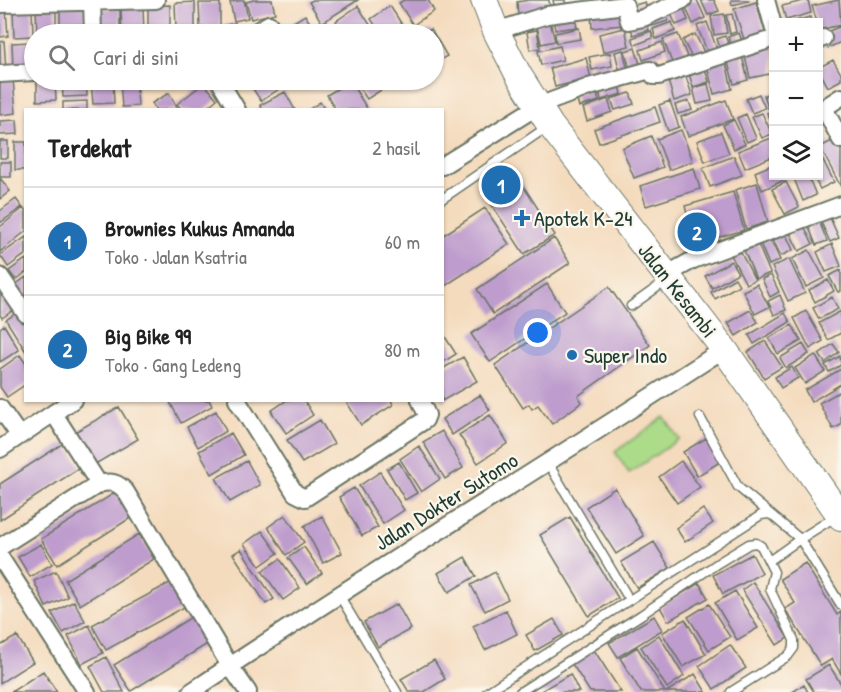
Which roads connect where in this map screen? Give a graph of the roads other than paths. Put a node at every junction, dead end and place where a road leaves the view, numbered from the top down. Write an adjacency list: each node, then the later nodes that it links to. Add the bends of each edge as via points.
1 (156, 0): 5 (street)
2 (484, 0): 9 (main road, Jalan Kesambi)
3 (683, 0): 9 (street, via 629,21 625,5 547,15)
4 (766, 0): 8 (street)
5 (92, 1): 6 (street); 7 (street)
6 (0, 4)
7 (93, 24)
8 (769, 26)
9 (496, 31): 16 (main road, Jalan Kesambi)
10 (769, 35): 16 (street, via 659,76 650,70 589,87)
11 (24, 73): 12 (street)
12 (0, 74)
13 (224, 90): 15 (street)
14 (841, 97): 17 (street, via 825,108)
15 (233, 108)
16 (544, 116): 18 (street); 19 (lane); 21 (main road, Jalan Kesambi)
17 (841, 140)
18 (444, 165)
19 (444, 198)
20 (841, 205): 21 (street, via 693,260)
21 (668, 277): 23 (lane); 25 (main road, Jalan Kesambi)
22 (3, 286): 24 (street)
23 (631, 306)
24 (24, 312)
25 (724, 349): 34 (street, Jalan Dokter Sutomo); 36 (main road, Jalan Kesambi)
26 (71, 402): 30 (street)
27 (238, 402): 28 (street, via 296,493 305,498 425,420 428,415)
28 (421, 402)
29 (0, 408): 32 (street)
30 (54, 414): 32 (street); 35 (street)
31 (700, 417): 37 (lane, via 738,487)
32 (19, 435): 33 (street)
33 (0, 449)
34 (548, 463): 42 (lane); 43 (street, Jalan Dokter Sutomo)
35 (99, 484): 39 (street); 45 (street, via 116,483 126,492)
36 (839, 509): 38 (lane)
37 (769, 514): 38 (lane); 50 (lane, via 761,515)
38 (800, 539): 41 (lane); 44 (lane)
39 (0, 547)
40 (0, 557): 46 (street)
41 (769, 561): 51 (lane, via 761,546 749,544); 52 (lane, via 774,575 770,589 794,640 794,648 788,656)
42 (626, 594)
43 (339, 595): 45 (street, Jalan Dokter Sutomo); 49 (lane)
44 (841, 605)
45 (230, 666): 47 (street, Jalan Dokter Sutomo); 48 (street)
46 (87, 692)
47 (191, 692)
48 (248, 692)
49 (397, 692)
50 (488, 692)
51 (520, 692)
52 (731, 692)

